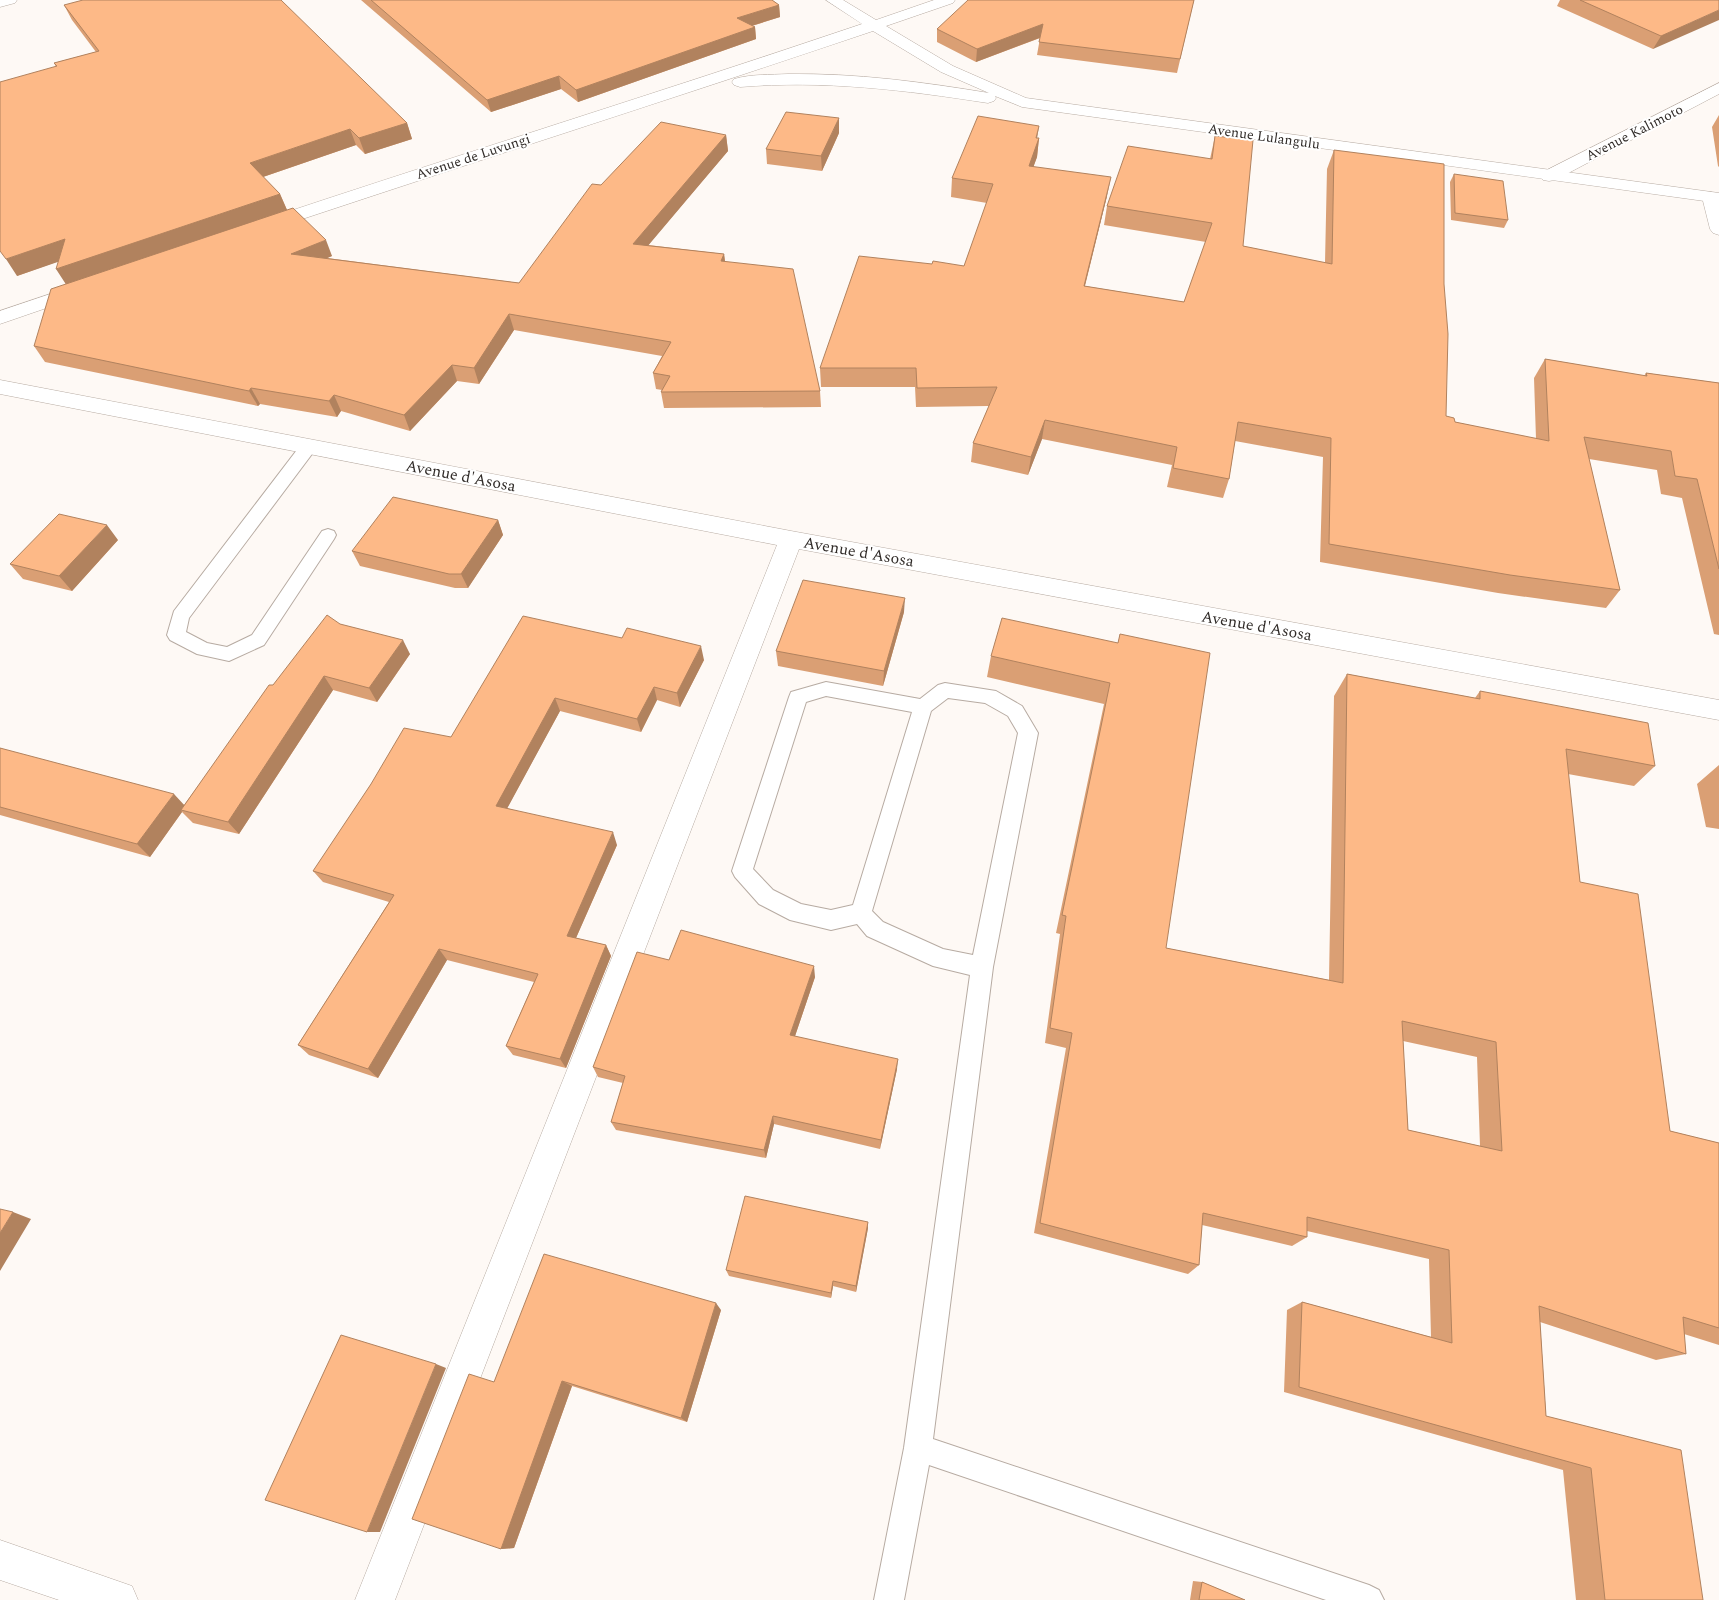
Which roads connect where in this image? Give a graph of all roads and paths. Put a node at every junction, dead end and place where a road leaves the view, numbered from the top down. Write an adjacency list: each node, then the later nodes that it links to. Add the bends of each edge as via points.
1 (10, 0): 4 (main road)
2 (833, 0): 5 (main road, Avenue Lulangulu)
3 (948, 0): 5 (main road, Avenue de Luvungi)
4 (0, 3)
5 (874, 25): 6 (main road, Avenue de Luvungi); 8 (main road, Avenue Lulangulu, via 947,69)
6 (689, 88): 8 (main road, via 764,79 809,78); 12 (main road, Avenue de Luvungi)
7 (1719, 88): 9 (main road, Avenue Kalimoto)
8 (1022, 102): 9 (main road, Avenue Lulangulu)
9 (1549, 176): 10 (main road, Avenue Lulangulu)
10 (1715, 198): 11 (main road)
11 (1719, 230)
12 (249, 231)
13 (101, 282): 14 (main road)
14 (0, 318)
15 (0, 387): 16 (main road, Avenue d'Asosa)
16 (309, 446): 17 (lane, via 180,616 176,635 204,649 229,654 258,640); 18 (main road, Avenue d'Asosa)
17 (328, 535)
18 (791, 538): 20 (main road, Avenue d'Asosa); 26 (main road)
19 (923, 707): 21 (lane); 21 (lane, via 826,689 798,697 742,871 766,898 798,913 831,920); 22 (lane, via 945,690 989,696 1015,710 1028,733)
20 (1719, 710)
21 (861, 913): 22 (lane, via 875,929 941,959)
22 (982, 968): 23 (lane)
23 (918, 1448): 27 (lane); 28 (lane)
24 (0, 1560): 25 (main road)
25 (118, 1600)
26 (375, 1600)
27 (889, 1600)
28 (1369, 1600)

